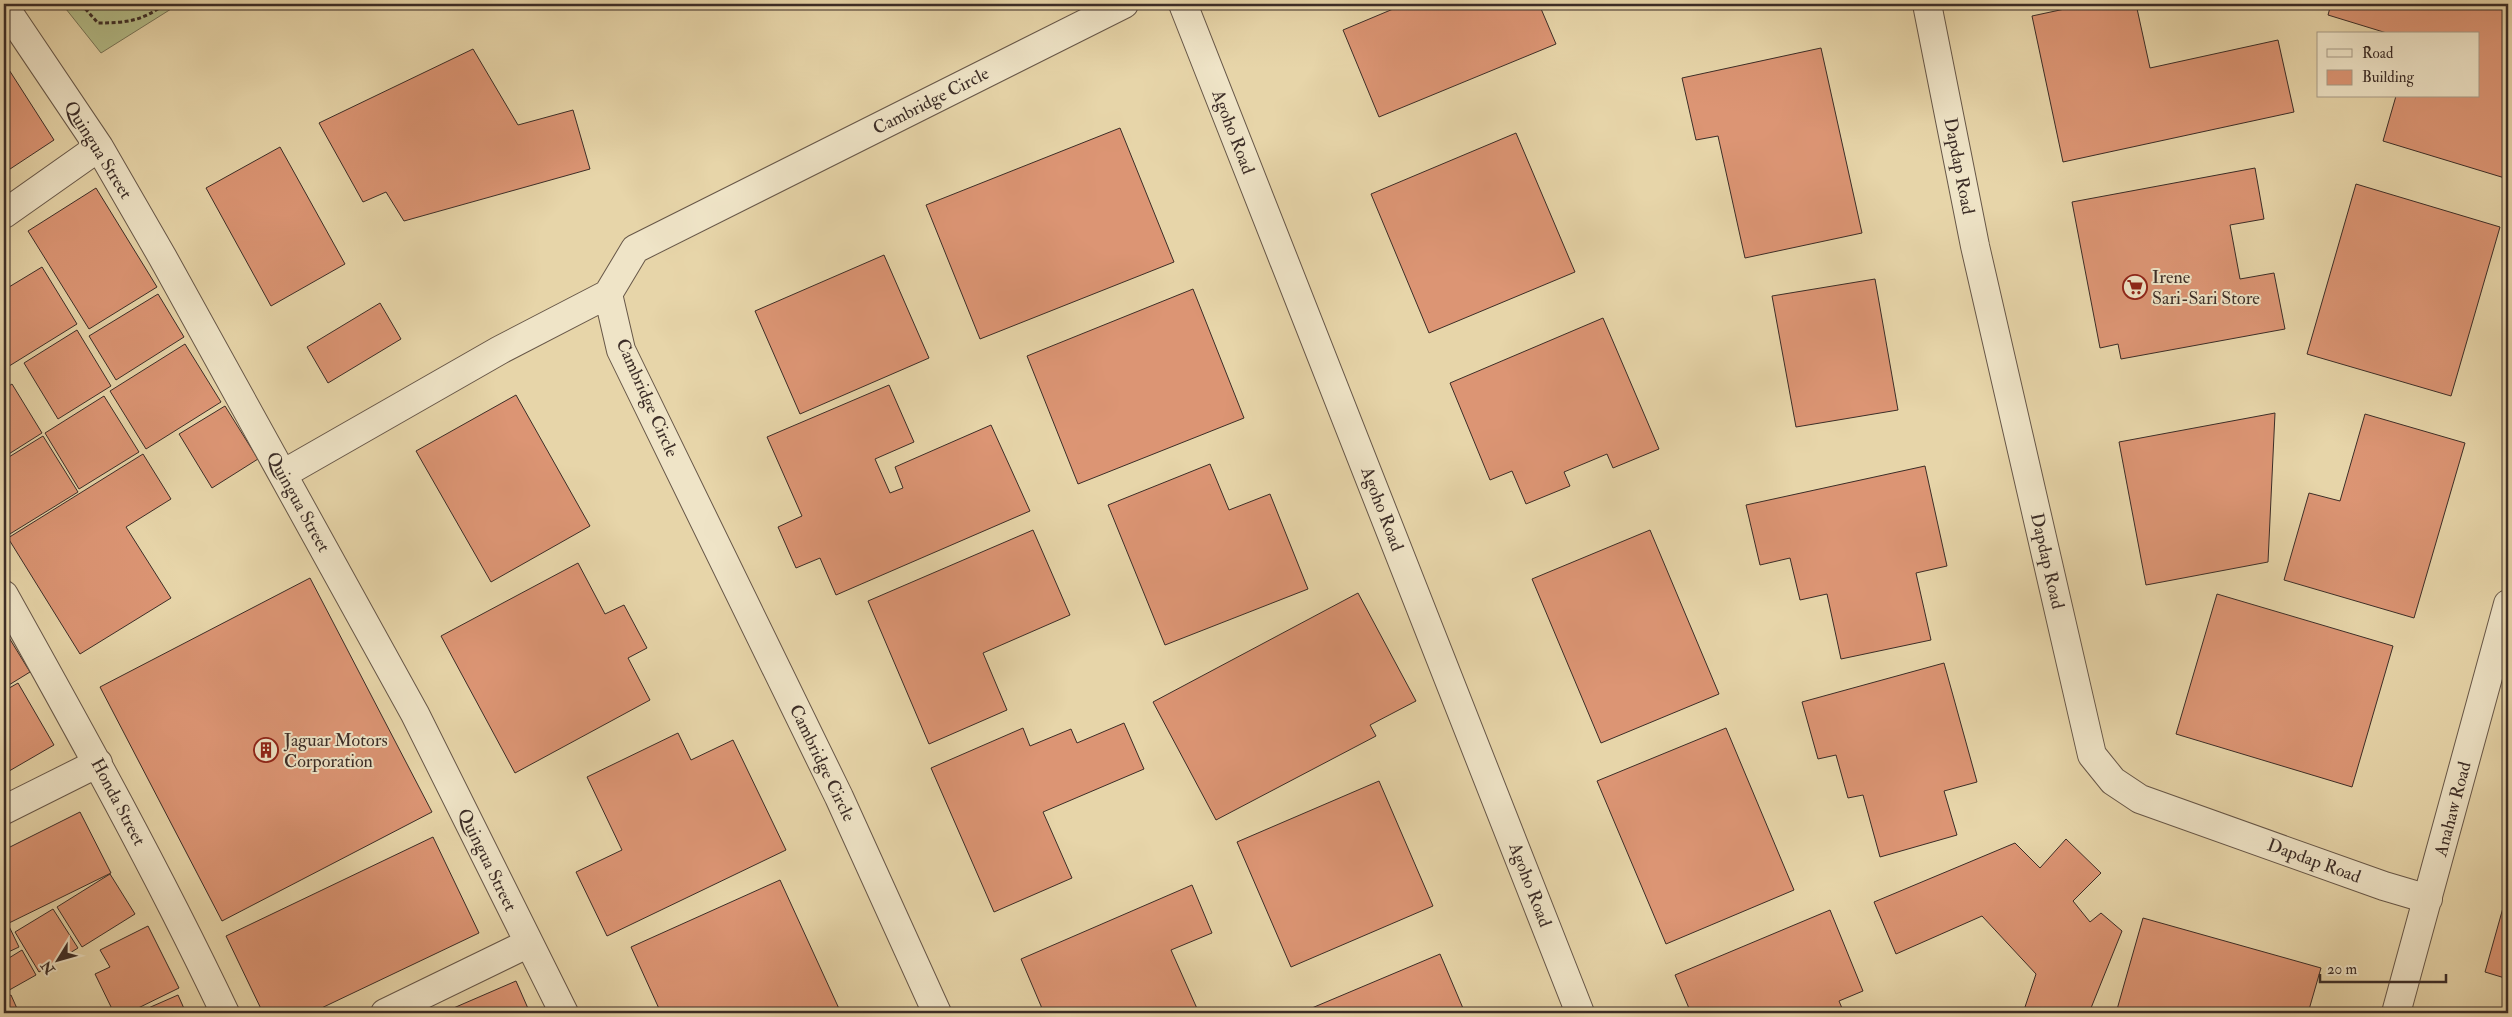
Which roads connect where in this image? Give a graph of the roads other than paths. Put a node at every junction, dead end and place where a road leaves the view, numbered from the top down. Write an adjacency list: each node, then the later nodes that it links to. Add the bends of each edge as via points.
1 (1124, 4): 7 (street, Cambridge Circle, via 635,249)
2 (1183, 4): 19 (street, Agoho Road)
3 (1927, 4): 13 (street, Dapdap Road, via 1975,246 2092,755 2113,781 2140,799)
4 (4, 6): 5 (street, Quingua Street)
5 (99, 147): 6 (street); 8 (street, Quingua Street)
6 (4, 214)
7 (608, 294): 8 (street, via 500,350); 18 (street, Cambridge Circle, via 621,350 839,797)
8 (282, 474): 14 (street, Quingua Street, via 415,714)
9 (4, 595): 11 (street, Honda Street)
10 (2508, 604): 13 (street, Anahaw Road)
11 (98, 763): 12 (street); 15 (street, Honda Street, via 179,915)
12 (4, 810)
13 (2428, 899): 20 (street, Anahaw Road)
14 (529, 943): 16 (street); 17 (street, Quingua Street)
15 (225, 1013)
16 (385, 1013)
17 (564, 1013)
18 (937, 1013)
19 (1580, 1013)
20 (2396, 1013)

